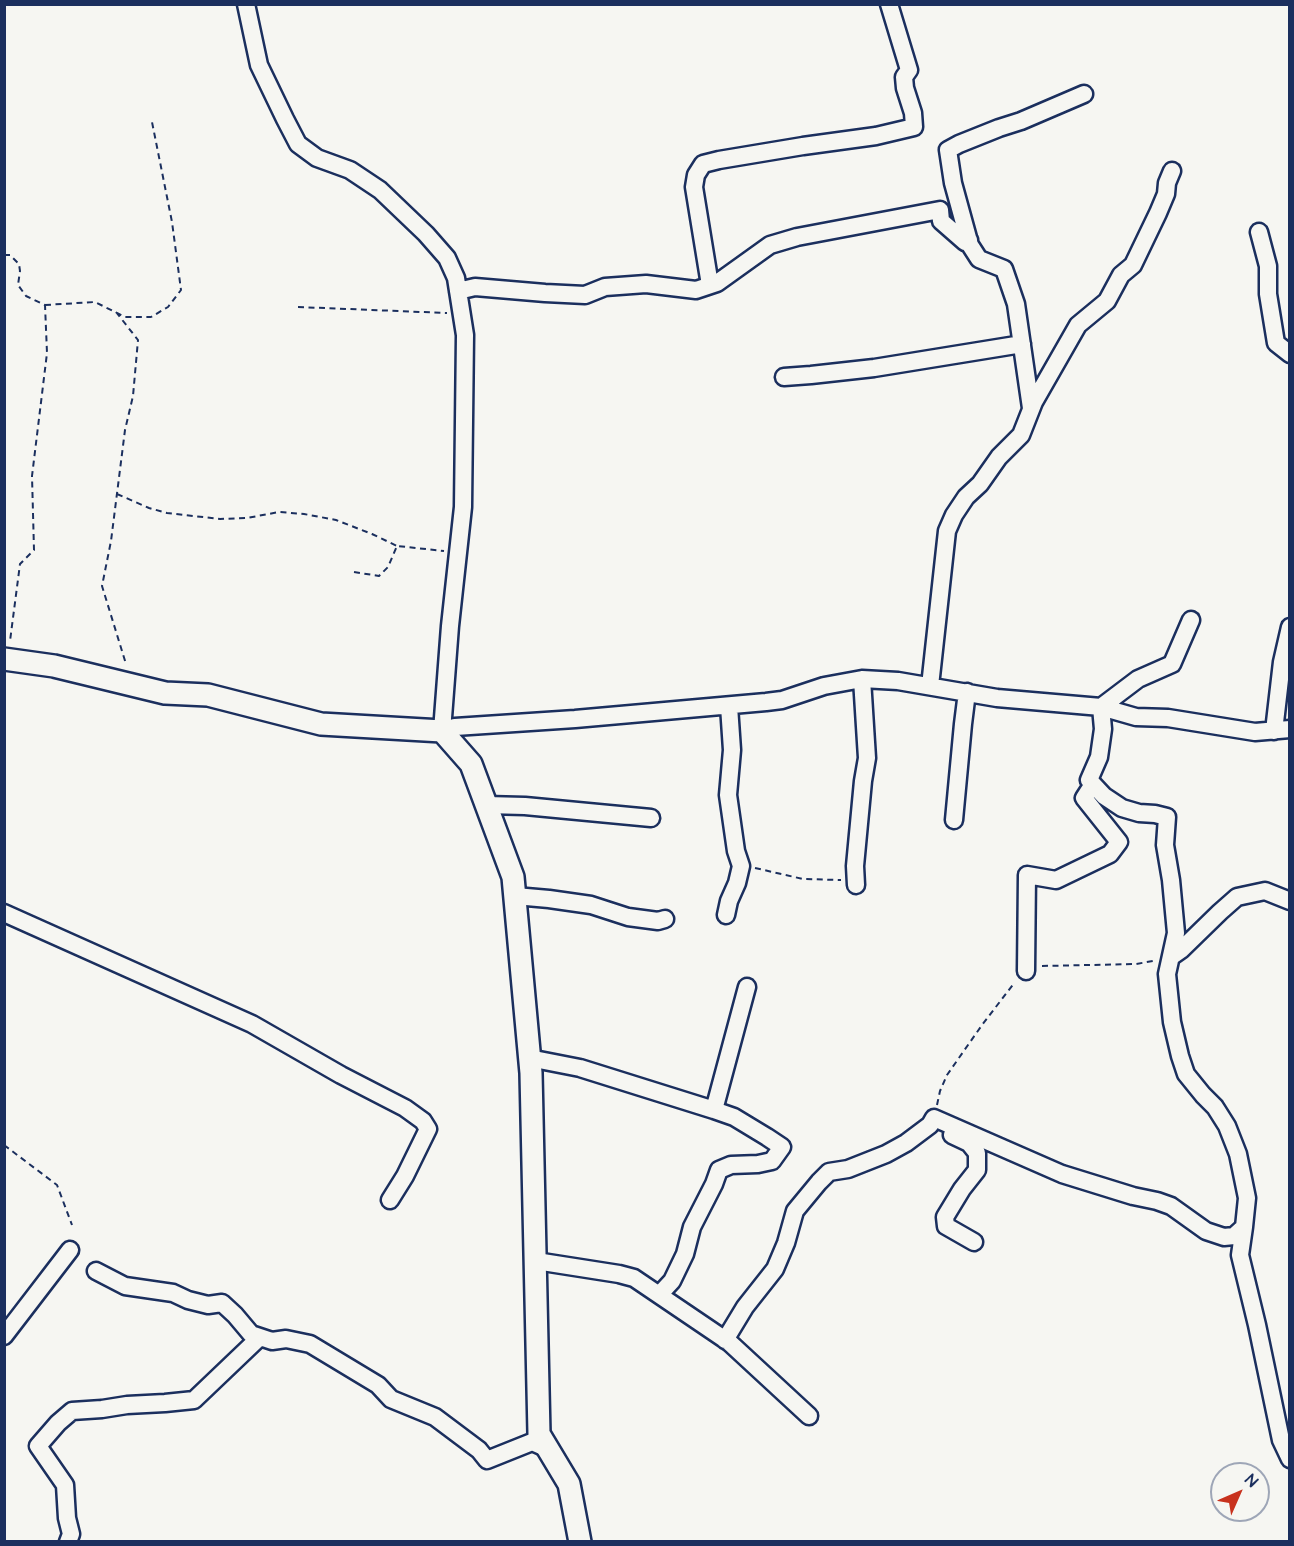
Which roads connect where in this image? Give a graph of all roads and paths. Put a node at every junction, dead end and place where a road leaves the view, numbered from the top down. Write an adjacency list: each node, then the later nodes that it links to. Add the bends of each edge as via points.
1 (246, 4): 10 (street, via 259,65 298,144 317,159 350,171 380,190 447,258)
2 (889, 4): 9 (street, via 909,70 904,77 914,128 703,164 694,187)
3 (1084, 94): 7 (street, via 948,150)
4 (152, 122): 13 (path, via 181,290 168,307 152,317 125,317)
5 (1172, 171): 18 (street, via 1166,194 1133,265 1122,275 1107,301 1078,325)
6 (1259, 232): 16 (street, via 1269,266 1268,294 1276,343)
7 (969, 240): 9 (street, via 965,242 941,221 940,210 770,245); 15 (street, via 979,259 1004,269 1016,304)
8 (4, 255): 11 (path, via 10,255 19,264 18,285 26,296)
9 (710, 285): 10 (street, via 696,290 646,284 605,287 585,295 475,287)
10 (458, 291): 14 (street)
11 (45, 304): 13 (path, via 95,302); 25 (path, via 47,353 32,476 34,550 20,564)
12 (298, 307): 14 (path)
13 (116, 312): 19 (path, via 138,340)
14 (462, 314): 21 (street, via 464,507)
15 (1022, 344): 17 (street, via 874,368); 18 (street)
16 (1290, 354)
17 (784, 376)
18 (1031, 408): 28 (street, via 1021,435 966,497 947,531)
19 (117, 494): 20 (path, via 167,513 220,519 279,512 304,514 336,520); 27 (path, via 102,586)
20 (396, 546): 21 (path); 22 (path, via 388,567 379,576)
21 (458, 553): 33 (street)
22 (354, 572)
23 (1191, 620): 31 (street, via 1172,664 1138,679)
24 (1290, 627): 32 (street, via 1282,662)
25 (6, 659): 27 (street)
26 (862, 679): 28 (street); 30 (street, via 782,700); 39 (street, via 867,758)
27 (131, 685): 33 (street, via 165,693 208,695 321,724)
28 (930, 686): 29 (street)
29 (967, 692): 31 (street); 37 (street)
30 (729, 706): 33 (street, via 455,726); 38 (street, via 732,750 728,795)
31 (1101, 707): 32 (street, via 1136,717 1168,718 1255,732); 34 (street, via 1099,757 1089,780)
32 (1282, 730)
33 (442, 731): 35 (street, via 471,764)
34 (1093, 784): 45 (street, via 1122,808 1167,817 1164,845 1176,933); 46 (street, via 1084,798 1119,842 1110,854 1056,880 1027,875)
35 (486, 805): 36 (street); 40 (street, via 513,877)
36 (651, 818)
37 (954, 820)
38 (741, 866): 39 (path); 43 (street)
39 (856, 885)
40 (515, 896): 44 (street, via 591,905 628,917); 48 (street)
41 (1290, 901): 45 (street, via 1265,891 1237,897)
42 (4, 913): 52 (street, via 252,1024 423,1121 428,1129)
43 (726, 915)
44 (665, 919)
45 (1170, 957): 46 (path, via 1136,964 1054,965); 54 (street, via 1167,974 1180,1056 1186,1074 1227,1126 1238,1154 1247,1198)
46 (1026, 971): 50 (path, via 947,1075)
47 (747, 987): 49 (street)
48 (529, 1058): 49 (street, via 580,1068); 57 (street)
49 (714, 1110): 59 (street, via 734,1117 782,1147 772,1161 731,1165 720,1170 692,1227 672,1281)
50 (932, 1121): 54 (street, via 1062,1174 1172,1206 1206,1231 1234,1236); 55 (street, via 969,1143 977,1153 977,1170 945,1217 946,1226); 62 (street, via 886,1154 829,1172 819,1182 795,1211 775,1269)
51 (4, 1145): 53 (path, via 57,1185)
52 (390, 1200)
53 (72, 1225)
54 (1244, 1227): 65 (street, via 1240,1256 1281,1440)
55 (974, 1242)
56 (70, 1250): 60 (street)
57 (536, 1261): 59 (street, via 620,1274 634,1278); 64 (street, via 539,1434)
58 (96, 1271): 61 (street, via 125,1286 173,1293 208,1305 222,1303 250,1334)
59 (659, 1296): 62 (street)
60 (4, 1336)
61 (260, 1337): 64 (street, via 310,1344 378,1385 391,1399 435,1417 487,1460 532,1442); 66 (street, via 194,1400 72,1411 58,1423 38,1446 65,1485 71,1534)
62 (725, 1340): 63 (street)
63 (808, 1416)
64 (548, 1449): 67 (street, via 569,1484)
65 (1290, 1459)
66 (68, 1542)
67 (580, 1542)

